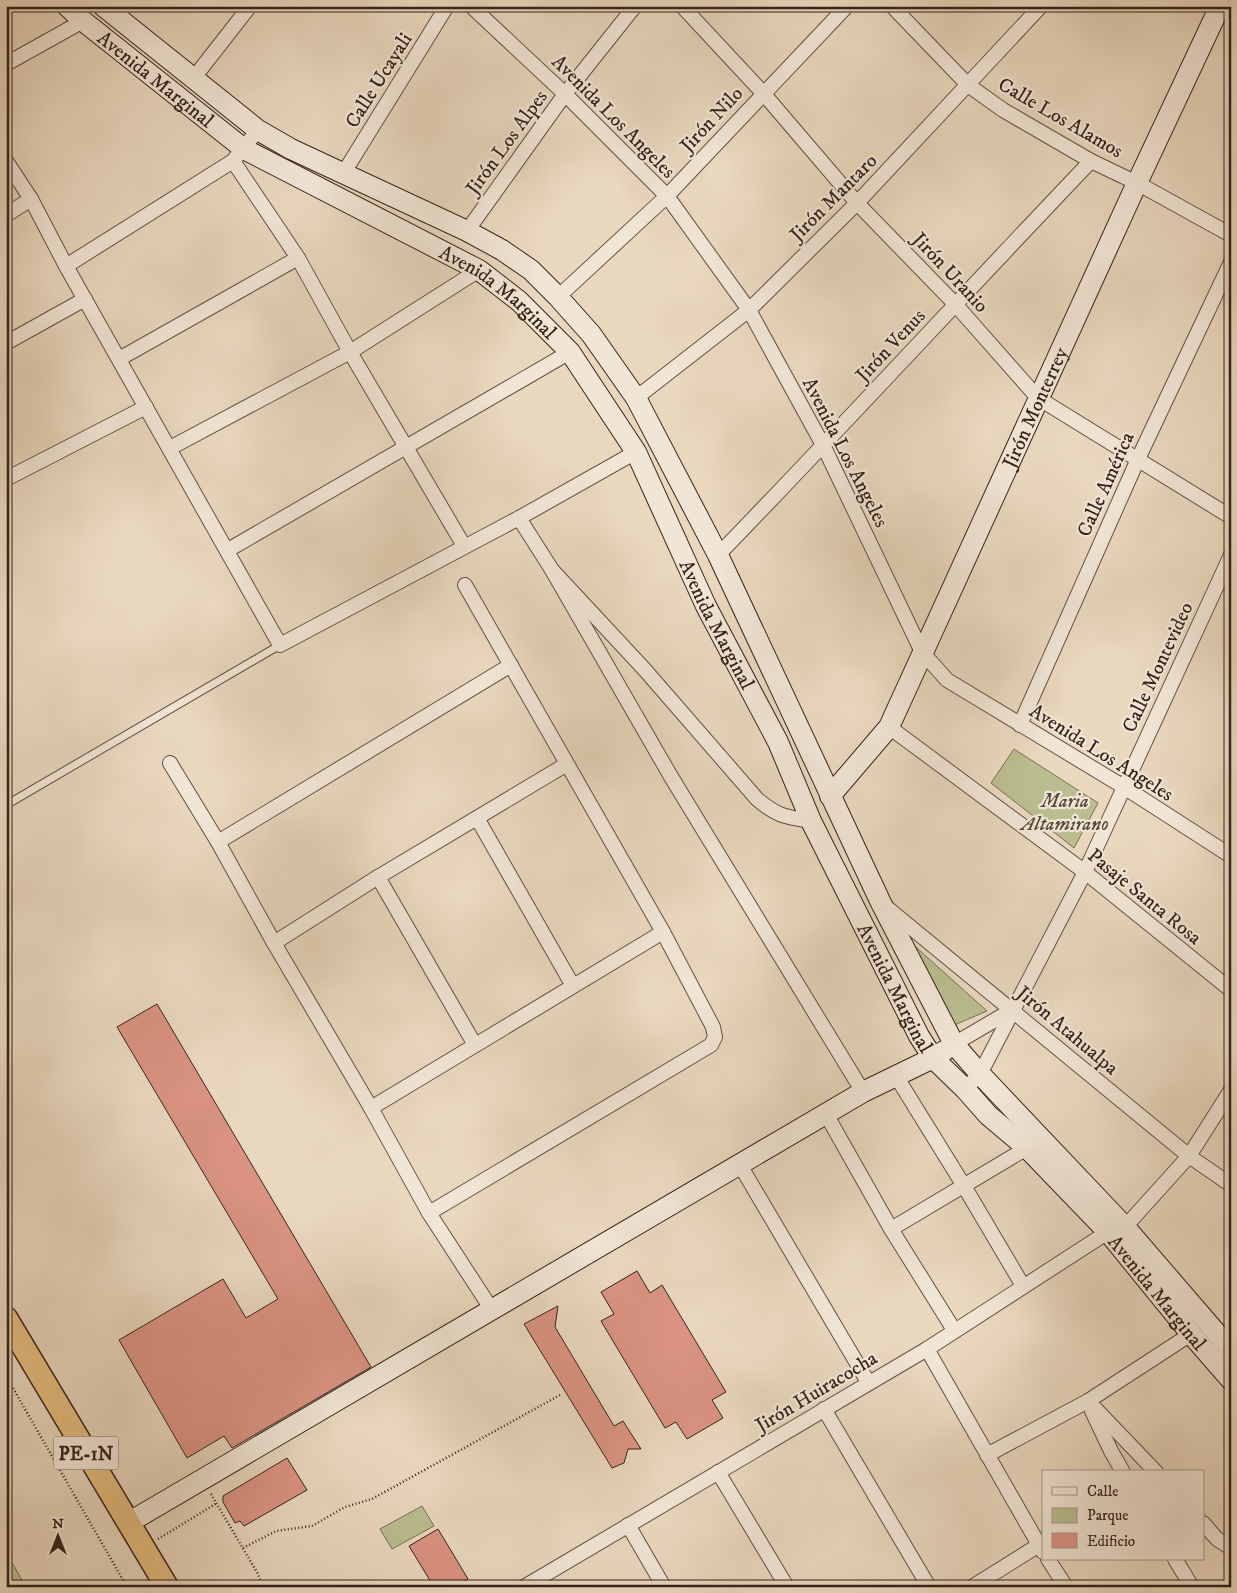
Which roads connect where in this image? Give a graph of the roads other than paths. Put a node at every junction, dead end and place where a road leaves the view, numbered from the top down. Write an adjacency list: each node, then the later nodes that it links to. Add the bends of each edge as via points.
1 (67, 6): 12 (main road, Avenida Marginal)
2 (103, 6): 14 (main road, Avenida Marginal)
3 (250, 6): 14 (street)
4 (447, 6): 22 (street, Calle Ucayali)
5 (471, 6): 17 (street, Avenida Los Angeles)
6 (635, 6): 17 (street, Jirón Los Alpes)
7 (682, 6): 16 (street, Jirón Uranio)
8 (847, 6): 16 (street, Jirón Nilo)
9 (892, 6): 15 (street, Calle Los Alamos)
10 (1041, 6): 15 (street, Jirón Mantaro)
11 (1220, 6): 23 (main road, Jirón Monterrey)
12 (83, 21): 13 (street); 19 (main road, Avenida Marginal)
13 (6, 64)
14 (193, 79): 18 (main road, Avenida Marginal)
15 (968, 85): 21 (street, Calle Los Alamos, via 1003,110); 26 (street, Jirón Mantaro)
16 (763, 93): 24 (street, Jirón Nilo); 26 (street, Jirón Uranio)
17 (565, 94): 24 (street, Avenida Los Angeles); 28 (street, Jirón Los Alpes)
18 (258, 130): 19 (street); 22 (main road, Avenida Marginal)
19 (239, 155): 30 (street); 32 (street); 33 (main road, Avenida Marginal)
20 (6, 161): 25 (street)
21 (1091, 161): 23 (street, Calle Los Alamos); 36 (street, Jirón Venus)
22 (343, 174): 28 (main road, Avenida Marginal)
23 (1137, 182): 29 (street, Calle Los Alamos); 43 (main road, Jirón Monterrey)
24 (667, 196): 34 (street, Jirón Nilo); 37 (street, Avenida Los Angeles)
25 (31, 199): 27 (street); 32 (street)
26 (857, 203): 36 (street, Jirón Uranio); 37 (street, Jirón Mantaro)
27 (6, 215)
28 (467, 231): 34 (main road, Avenida Marginal, via 530,270)
29 (1231, 235)
30 (298, 258): 39 (street); 41 (street)
31 (1231, 262): 49 (street, Calle América)
32 (66, 266): 35 (street)
33 (479, 270): 39 (street); 40 (main road, Avenida Marginal, via 519,301)
34 (558, 297): 42 (main road, Avenida Marginal, via 591,334)
35 (85, 299): 38 (street); 41 (street)
36 (955, 304): 43 (street, Jirón Uranio); 46 (street, Jirón Venus)
37 (749, 310): 42 (street, Jirón Mantaro); 46 (street, Avenida Los Angeles)
38 (6, 343)
39 (350, 352): 45 (street); 47 (street)
40 (570, 352): 45 (street); 48 (main road, Avenida Marginal)
41 (119, 359): 44 (street)
42 (636, 398): 55 (main road, Avenida Marginal)
43 (1038, 398): 49 (street, Jirón Uranio); 60 (main road, Jirón Monterrey)
44 (146, 407): 47 (street); 50 (street)
45 (405, 446): 53 (street); 54 (street)
46 (824, 446): 55 (street, Jirón Venus); 60 (street, Avenida Los Angeles)
47 (170, 448): 54 (street)
48 (636, 452): 52 (street); 70 (main road, Avenida Marginal, via 706,606 778,742)
49 (1138, 459): 51 (street, Jirón Uranio); 62 (street, Calle América)
50 (6, 479)
51 (1231, 517)
52 (519, 518): 53 (street); 57 (street)
53 (464, 546): 59 (street)
54 (228, 550): 59 (street)
55 (718, 555): 67 (main road, Avenida Marginal)
56 (1231, 555): 66 (street, Calle Montevideo)
57 (552, 570): 70 (street, via 645,670 757,799 784,817); 88 (street, via 670,775)
58 (466, 585): 61 (street)
59 (280, 645): 68 (lane)
60 (922, 652): 62 (street, Avenida Los Angeles, via 947,680); 63 (main road, Jirón Monterrey)
61 (511, 665): 65 (street); 71 (street)
62 (1020, 725): 66 (street, Avenida Los Angeles)
63 (889, 727): 67 (main road, Jirón Monterrey); 73 (street, Pasaje Santa Rosa)
64 (170, 763): 71 (street)
65 (567, 764): 69 (street); 76 (street)
66 (1124, 787): 72 (street, Avenida Los Angeles); 73 (street, Calle Montevideo)
67 (830, 796): 75 (main road, Avenida Marginal)
68 (6, 805)
69 (477, 818): 74 (street); 78 (street)
70 (811, 821): 83 (main road, Avenida Marginal)
71 (218, 842): 77 (street)
72 (1231, 856)
73 (1084, 872): 79 (street, Pasaje Santa Rosa); 80 (street, Calle Montevideo)
74 (378, 877): 77 (street); 82 (street)
75 (881, 903): 80 (street, Jirón Atahualpa); 81 (main road, Avenida Marginal)
76 (663, 932): 78 (street); 96 (street, via 713,1027 715,1037 711,1045)
77 (274, 943): 89 (street)
78 (573, 986): 82 (street)
79 (1231, 990)
80 (1013, 1010): 81 (street); 84 (street, Calle Montevideo); 92 (street, Jirón Atahualpa)
81 (954, 1044): 83 (main road); 84 (main road, Avenida Marginal)
82 (475, 1045): 89 (street)
83 (933, 1058): 85 (main road); 86 (main road, Avenida Marginal)
84 (980, 1074): 86 (street, Calle Montevideo); 98 (main road, Avenida Marginal)
85 (896, 1076): 88 (main road); 95 (street)
86 (965, 1089): 91 (main road, Avenida Marginal, via 988,1115)
87 (1231, 1090): 92 (street, Jirón Huiracocha)
88 (864, 1092): 90 (main road)
89 (371, 1108): 96 (street)
90 (826, 1114): 93 (main road); 97 (street)
91 (1027, 1148): 95 (street); 98 (main road, Avenida Marginal)
92 (1190, 1156): 94 (street, Jirón Atahualpa); 98 (street, Jirón Huiracocha)
93 (740, 1165): 100 (main road); 107 (street)
94 (1231, 1185)
95 (964, 1186): 97 (street); 99 (street)
96 (429, 1213): 100 (street)
97 (891, 1229): 102 (street)
98 (1117, 1230): 99 (street, Jirón Huiracocha); 103 (main road, Avenida Marginal); 105 (main road, Avenida Marginal)
99 (1023, 1286): 102 (street, Jirón Huiracocha)
100 (492, 1310): 114 (main road)
101 (6, 1318): 114 (highway, PE-1N)
102 (954, 1330): 104 (street, Jirón Huiracocha)
103 (1191, 1334): 106 (main road, Avenida Marginal); 108 (street)
104 (926, 1349): 107 (street, Jirón Huiracocha); 110 (street)
105 (1231, 1350)
106 (1231, 1380)
107 (868, 1382): 109 (street, Jirón Huiracocha)
108 (1088, 1401): 110 (street); 111 (street); 112 (street)
109 (824, 1409): 113 (street, Jirón Huiracocha); 125 (street)
110 (987, 1455): 118 (street)
111 (1122, 1470)
112 (1154, 1470)
113 (718, 1472): 116 (street, Jirón Huiracocha); 124 (street)
114 (128, 1523): 121 (highway, PE-1N)
115 (1204, 1524): 117 (street, via 1217,1539)
116 (628, 1525): 122 (street, Jirón Huiracocha); 123 (street)
117 (1231, 1548)
118 (1041, 1549): 126 (street)
119 (1049, 1560): 127 (street)
120 (1176, 1560): 128 (street)
121 (167, 1587)
122 (524, 1587)
123 (664, 1587)
124 (787, 1587)
125 (929, 1587)
126 (972, 1587)
127 (1066, 1587)
128 (1192, 1587)

